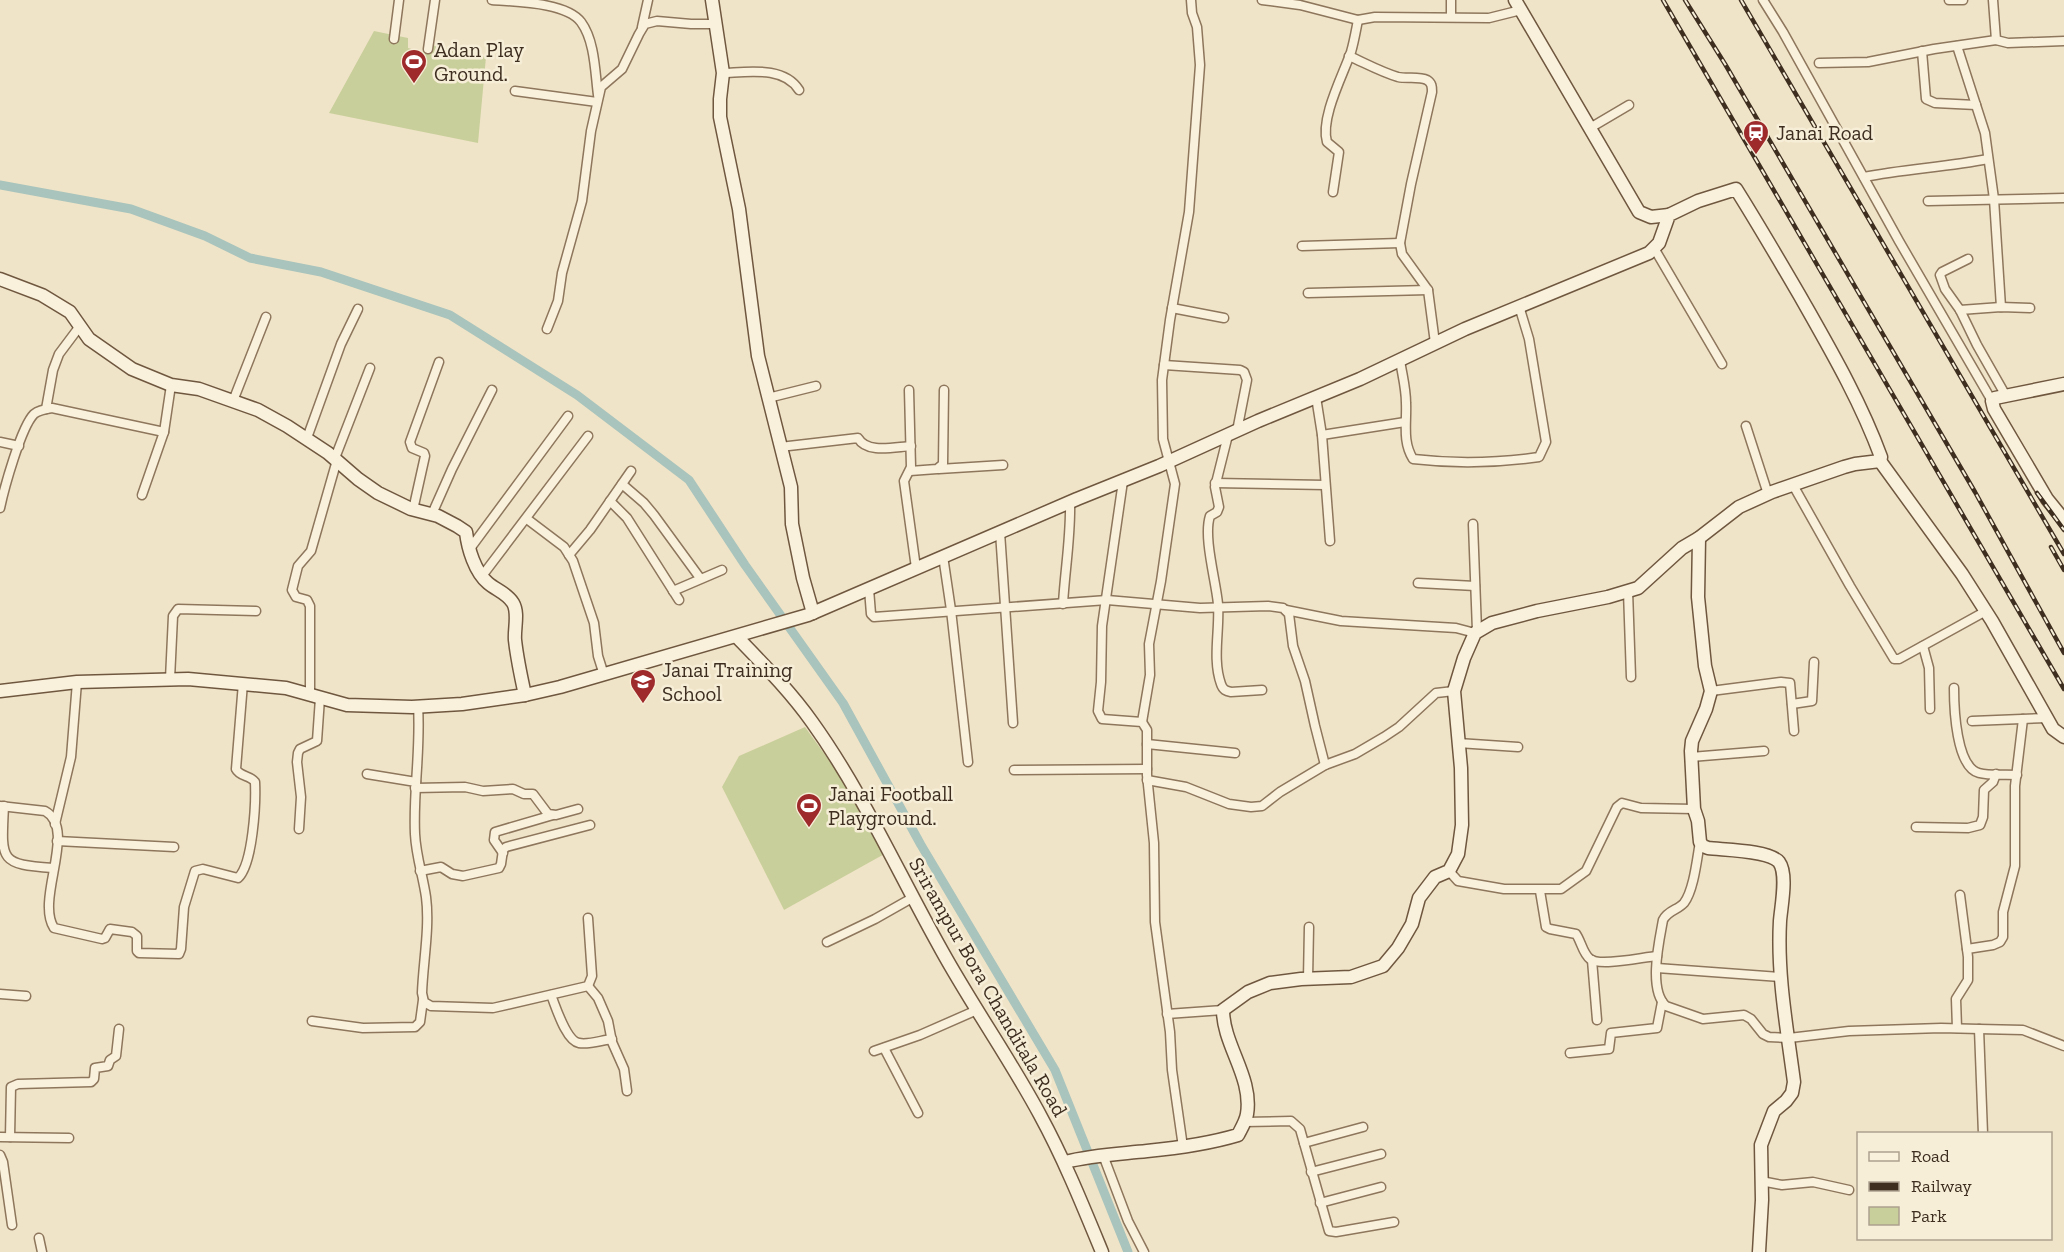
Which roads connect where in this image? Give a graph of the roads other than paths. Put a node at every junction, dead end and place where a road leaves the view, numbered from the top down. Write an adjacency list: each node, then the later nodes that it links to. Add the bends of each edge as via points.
1 (399, 0): 19 (street)
2 (435, 0): 23 (street)
3 (492, 0): 30 (street, via 561,9 580,20 592,53)
4 (648, 0): 18 (street)
5 (712, 0): 17 (street)
6 (1191, 0): 50 (street, via 1200,65 1189,212)
7 (1262, 0): 13 (street)
8 (1451, 0): 15 (street)
9 (1763, 0): 35 (street)
10 (1949, 0): 11 (street)
11 (1963, 0)
12 (1993, 0): 20 (street)
13 (1300, 2): 16 (street)
14 (1518, 5): 15 (street, via 1490,18); 33 (street)
15 (1451, 17): 16 (street)
16 (1358, 20): 25 (street)
17 (717, 24): 18 (street, via 657,21); 27 (street)
18 (642, 27): 30 (street, via 628,60 601,87)
19 (394, 39)
20 (1996, 40): 21 (street); 22 (street)
21 (2064, 41)
22 (1957, 46): 24 (street); 32 (street)
23 (428, 49)
24 (1922, 51): 26 (street, via 1868,62); 32 (street, via 1928,101)
25 (1349, 56): 36 (street, via 1327,123 1327,142 1339,152); 41 (street, via 1388,73 1421,78 1431,84)
26 (1819, 63)
27 (723, 73): 28 (street, via 784,75); 72 (street, via 720,117 739,209 758,356)
28 (799, 90)
29 (515, 91): 30 (street)
30 (597, 98): 57 (street, via 582,201 558,301)
31 (1629, 105): 33 (street)
32 (1976, 105): 34 (street)
33 (1590, 128): 40 (street, via 1639,212 1651,217)
34 (1988, 159): 35 (street); 38 (street)
35 (1864, 177): 74 (street)
36 (1334, 192)
37 (2064, 198): 38 (street)
38 (1994, 200): 39 (street); 49 (street)
39 (1928, 201)
40 (1669, 215): 43 (street, via 1659,243); 89 (street, via 1736,189 1834,353 1868,421)
41 (1400, 243): 42 (street); 46 (street, via 1402,254)
42 (1302, 246)
43 (1653, 248): 48 (street); 61 (street)
44 (1968, 259): 53 (street, via 1940,275)
45 (0, 279): 56 (street, via 61,306)
46 (1428, 290): 47 (street); 58 (street)
47 (1308, 293)
48 (1519, 306): 58 (street); 77 (street, via 1529,339 1546,442 1539,457 1492,462 1413,459 1407,449)
49 (2001, 307): 51 (street); 53 (street)
50 (1172, 308): 55 (street); 62 (street)
51 (2030, 308)
52 (358, 309): 83 (street, via 340,345)
53 (1960, 310): 70 (street)
54 (266, 317): 73 (street)
55 (1224, 318)
56 (80, 326): 65 (street, via 89,339 116,360); 75 (street, via 53,370)
57 (547, 329)
58 (1435, 343): 59 (street)
59 (1400, 360): 71 (street); 77 (street)
60 (439, 362): 105 (street, via 410,442 412,448 425,456)
61 (1722, 364)
62 (1164, 365): 80 (street, via 1244,372 1246,380); 90 (street, via 1163,439)
63 (370, 368): 88 (street)
64 (2064, 384): 70 (street)
65 (171, 385): 73 (street); 79 (street)
66 (816, 386): 72 (street)
67 (492, 390): 106 (street)
68 (909, 390): 87 (street)
69 (944, 390): 92 (street, via 944,454)
70 (2006, 396): 74 (street)
71 (1316, 397): 80 (street); 81 (street)
72 (768, 398): 86 (street)
73 (233, 401): 83 (street, via 258,410)
74 (1992, 401): 108 (street, via 2041,489)
75 (45, 409): 79 (street); 85 (street, via 32,416)
76 (568, 416): 113 (street)
77 (1405, 422): 81 (street)
78 (1746, 426): 100 (street)
79 (164, 432): 101 (street)
80 (1232, 433): 90 (street); 96 (street)
81 (1322, 435): 98 (street)
82 (588, 436): 107 (street)
83 (307, 438): 88 (street)
84 (0, 442): 85 (street)
85 (19, 446): 104 (street)
86 (780, 447): 87 (street, via 858,438 868,447); 135 (street, via 791,487 792,524)
87 (911, 447): 94 (street)
88 (336, 459): 105 (street, via 378,493); 151 (street, via 311,551 298,566 292,590 310,606)
89 (1880, 461): 99 (street, via 1855,464); 134 (street)
90 (1168, 462): 95 (street); 128 (street, via 1175,484)
91 (1003, 465): 92 (street)
92 (939, 469): 94 (street)
93 (631, 471): 97 (street)
94 (910, 471): 116 (street, via 904,481)
95 (1123, 481): 103 (street); 126 (street)
96 (1215, 483): 98 (street); 129 (street, via 1219,507 1210,516 1208,534)
97 (622, 484): 102 (street); 119 (street, via 654,515)
98 (1325, 485): 112 (street)
99 (1793, 485): 100 (street); 138 (street, via 1892,656 1899,659)
100 (1768, 494): 111 (street, via 1739,507)
101 (142, 495)
102 (610, 501): 114 (street); 123 (street, via 627,518)
103 (1071, 502): 110 (street); 127 (street)
104 (0, 508)
105 (413, 510): 106 (street)
106 (432, 514): 113 (street, via 466,532)
107 (527, 519): 114 (street); 118 (street)
108 (2064, 520)
109 (1473, 524): 121 (street)
110 (1000, 532): 115 (street); 130 (street)
111 (1699, 538): 124 (street, via 1682,548 1638,588); 149 (street, via 1698,597)
112 (1330, 542)
113 (469, 550): 118 (street)
114 (569, 555): 140 (street, via 592,614)
115 (943, 556): 116 (street); 132 (street)
116 (916, 568): 122 (street)
117 (722, 570): 119 (street)
118 (482, 576): 150 (street, via 509,598 515,609 515,638)
119 (700, 578): 123 (street)
120 (1418, 583): 121 (street)
121 (1475, 586): 136 (street)
122 (869, 589): 132 (street, via 874,617); 135 (street)
123 (673, 591): 125 (street)
124 (1628, 591): 136 (street, via 1492,623); 141 (street)
125 (679, 600)
126 (1107, 600): 127 (street); 128 (street); 158 (street, via 1098,711 1102,719)
127 (1063, 604): 130 (street)
128 (1156, 605): 129 (street); 158 (street)
129 (1218, 607): 133 (street, via 1268,606); 146 (street, via 1217,649 1223,688 1231,692)
130 (1005, 608): 132 (street); 159 (street)
131 (256, 610): 142 (street, via 178,609 173,615)
132 (951, 610): 168 (street)
133 (1285, 610): 136 (street, via 1341,621); 169 (street)
134 (1986, 611): 138 (street); 155 (street)
135 (808, 614): 137 (street)
136 (1476, 632): 148 (street)
137 (737, 636): 140 (street); 194 (street, Srirampur Bora Chanditala Road, via 786,689 823,738)
138 (1923, 646): 154 (street, via 1929,668)
139 (1814, 662): 152 (street, via 1812,701)
140 (604, 675): 150 (street)
141 (1631, 677)
142 (170, 679): 143 (street); 144 (street)
143 (77, 682): 147 (street); 181 (street, via 71,757)
144 (243, 683): 151 (street, via 286,688); 189 (street, via 236,769 255,782 252,841 238,878 203,869 193,873 184,907 179,954 139,953 137,936 132,932 110,929 102,939 54,928 50,909)
145 (1954, 688): 173 (street, via 1955,723 1968,765 1980,774)
146 (1262, 690)
147 (0, 691)
148 (1454, 691): 162 (street); 169 (street, via 1436,693 1391,732 1355,754)
149 (1711, 691): 152 (street, via 1787,682); 167 (street, via 1692,741)
150 (525, 695): 153 (street)
151 (315, 697): 153 (street, via 347,705); 184 (street, via 317,741 300,748 298,753)
152 (1792, 704): 160 (street)
153 (418, 706): 176 (street, via 420,740)
154 (1930, 709)
155 (2047, 718): 156 (street); 161 (street)
156 (2023, 719): 157 (street); 174 (street)
157 (1972, 721)
158 (1142, 722): 163 (street, via 1147,730)
159 (1013, 723)
160 (1794, 731)
161 (2063, 739)
162 (1458, 743): 164 (street); 191 (street, via 1462,825 1458,854)
163 (1147, 744): 166 (street); 170 (street)
164 (1518, 747)
165 (1764, 751): 167 (street)
166 (1235, 753)
167 (1691, 757): 179 (street)
168 (968, 762)
169 (1326, 765): 175 (street, via 1262,806 1251,807 1229,804 1186,787)
170 (1147, 769): 171 (street); 175 (street)
171 (1014, 770)
172 (367, 774): 176 (street)
173 (1996, 774): 174 (street); 183 (street, via 1984,790 1980,825)
174 (2017, 775): 198 (street, via 2015,858 2003,912 2003,937 1993,945)
175 (1147, 780): 212 (street, via 1154,843 1155,922)
176 (415, 785): 180 (street, via 483,791 513,789 524,795 533,794 545,812); 190 (street)
177 (2, 806): 181 (street, via 45,811); 189 (street, via 2,849 6,859)
178 (578, 809): 180 (street)
179 (1694, 809): 186 (street); 192 (street, via 1641,808 1622,803 1586,871 1561,890)
180 (553, 815): 188 (street, via 495,832 494,840)
181 (55, 824): 185 (street)
182 (590, 825): 188 (street, via 506,847)
183 (1916, 827)
184 (299, 829)
185 (57, 841): 187 (street); 189 (street)
186 (1700, 842): 199 (street, via 1690,892 1682,905 1665,915); 202 (street, via 1708,848 1759,853 1780,863)
187 (174, 847)
188 (503, 853): 190 (street, via 499,868 472,875 459,876 441,867)
189 (53, 868)
190 (420, 871): 208 (street, via 427,912)
191 (1449, 871): 192 (street, via 1458,881); 203 (street, via 1435,877 1419,898 1412,924 1383,966 1351,977)
192 (1540, 891): 200 (street, via 1546,927 1576,934)
193 (1960, 895): 198 (street)
194 (912, 898): 197 (street); 210 (street, Srirampur Bora Chanditala Road)
195 (588, 918): 204 (street, via 592,976)
196 (1309, 927): 203 (street)
197 (827, 942)
198 (1967, 949): 215 (street, via 1968,980 1956,999)
199 (1657, 956): 200 (street); 201 (street)
200 (1592, 960): 213 (street)
201 (1657, 968): 202 (street); 209 (street, via 1656,987)
202 (1781, 977): 218 (street)
203 (1308, 979): 211 (street, via 1270,983 1248,992)
204 (588, 986): 207 (street); 219 (street, via 603,1006)
205 (0, 994): 206 (street)
206 (26, 996)
207 (551, 996): 208 (street, via 493,1008 431,1006); 219 (street, via 574,1042)
208 (423, 999): 214 (street, via 420,1022 415,1027 363,1028)
209 (1662, 1002): 218 (street, via 1703,1019 1744,1015 1763,1034); 223 (street, via 1657,1028 1611,1033 1609,1049)
210 (977, 1010): 221 (street); 237 (street, Srirampur Bora Chanditala Road)
211 (1223, 1010): 212 (street); 226 (street, via 1223,1022 1247,1089)
212 (1167, 1014): 233 (street)
213 (1597, 1020)
214 (312, 1021)
215 (1957, 1028): 217 (street); 218 (street, via 1849,1031)
216 (119, 1029): 230 (street, via 116,1056 108,1066 95,1068 91,1082 11,1087)
217 (1979, 1029): 220 (street, via 2023,1030); 228 (street)
218 (1789, 1038): 239 (street, via 1792,1093 1774,1112 1761,1145)
219 (612, 1039): 224 (street, via 624,1069)
220 (2064, 1046)
221 (884, 1048): 222 (street); 225 (street)
222 (874, 1051)
223 (1570, 1053)
224 (627, 1091)
225 (918, 1113)
226 (1244, 1122): 232 (street, via 1291,1121 1300,1129); 233 (street, via 1238,1135)
227 (1363, 1127): 232 (street)
228 (1983, 1132)
229 (0, 1137): 230 (street)
230 (10, 1137): 231 (street)
231 (69, 1138)
232 (1304, 1143): 238 (street)
233 (1183, 1147): 236 (street)
234 (1382, 1154): 238 (street)
235 (0, 1155): 244 (street)
236 (1099, 1155): 237 (street); 248 (street)
237 (1070, 1161): 247 (street, Srirampur Bora Chanditala Road)
238 (1311, 1172): 242 (street)
239 (1761, 1181): 241 (street, via 1782,1185 1813,1182); 249 (street)
240 (1381, 1187): 242 (street)
241 (1849, 1190)
242 (1320, 1203): 243 (street, via 1327,1229 1332,1232)
243 (1394, 1222)
244 (12, 1225)
245 (39, 1238): 246 (street)
246 (42, 1252)
247 (1102, 1252)
248 (1144, 1252)
249 (1759, 1252)

